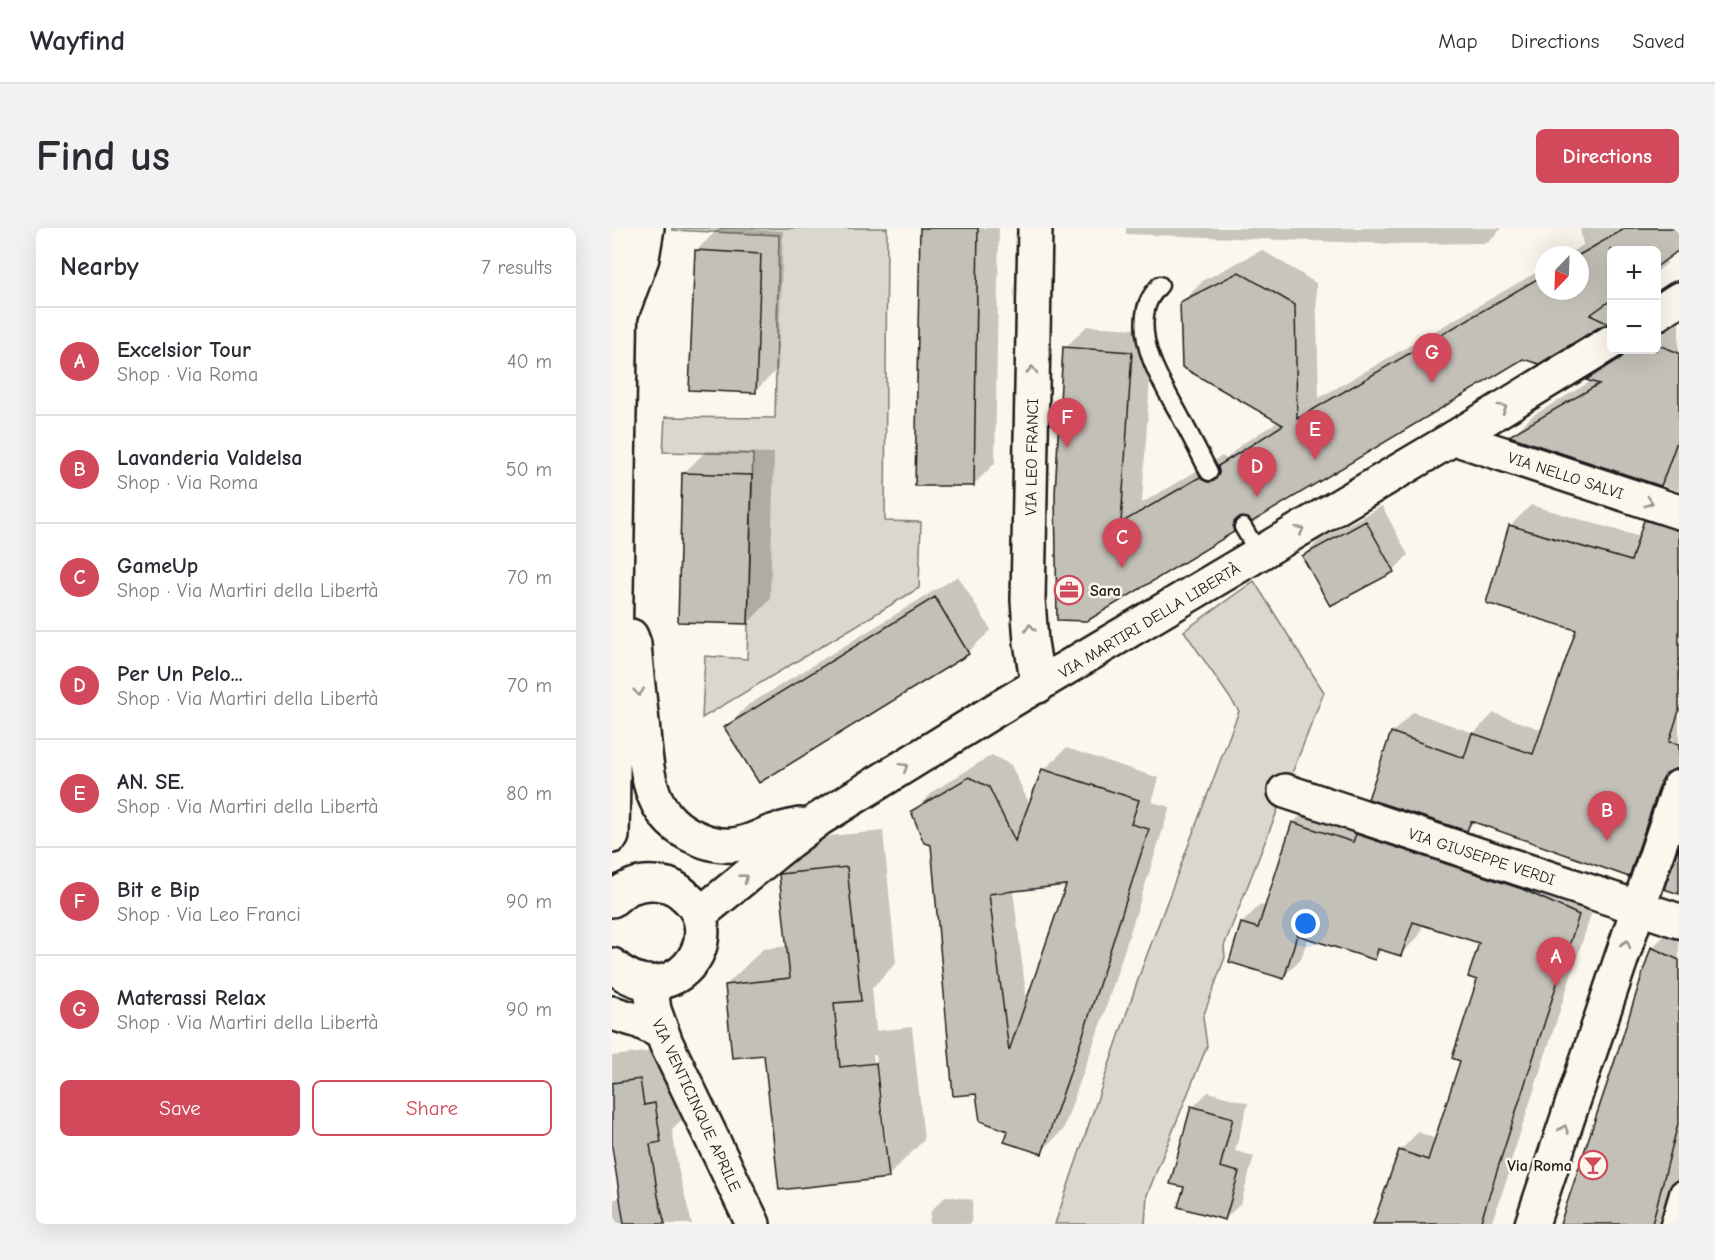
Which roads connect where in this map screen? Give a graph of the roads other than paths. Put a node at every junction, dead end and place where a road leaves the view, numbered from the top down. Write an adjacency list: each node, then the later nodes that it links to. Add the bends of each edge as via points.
1 (622, 228): 7 (main road)
2 (646, 228): 7 (main road, via 642,258)
3 (1035, 228): 13 (main road, VIA LEO FRANCI, one-way to 3, via 1028,600)
4 (1160, 285): 10 (lane, via 1146,310 1145,328 1152,359)
5 (1679, 299): 6 (main road)
6 (1661, 311)
7 (620, 319): 12 (main road)
8 (1607, 344): 9 (main road, VIA MARTIRI DELLA LIBERTÀ, one-way to 8)
9 (1454, 438): 11 (main road, VIA NELLO SALVI, one-way to 11); 13 (main road, VIA MARTIRI DELLA LIBERTÀ, one-way to 9, via 1251,540)
10 (1209, 472)
11 (1679, 512)
12 (614, 584): 16 (main road, one-way to 16, via 634,644 650,785 668,819 703,841 733,845); 17 (main road)
13 (1038, 686): 16 (main road, VIA MARTIRI DELLA LIBERTÀ, one-way to 13)
14 (1679, 787): 19 (main road)
15 (1285, 791): 19 (main road, VIA GIUSEPPE VERDI)
16 (819, 819): 20 (main road, VIA MARTIRI DELLA LIBERTÀ, one-way to 16)
17 (612, 836)
18 (612, 900): 20 (main road, via 635,884 666,884 691,901)
19 (1638, 907): 21 (main road, VIA GIUSEPPE VERDI); 28 (main road, one-way to 19)
20 (699, 915): 23 (main road, via 700,942 688,967 677,976)
21 (1679, 921)
22 (612, 965): 23 (main road, via 636,981)
23 (650, 983): 25 (main road, VIA VENTICINQUE APRILE)
24 (612, 1013): 25 (main road)
25 (661, 1032): 27 (main road, VIA VENTICINQUE APRILE)
26 (1679, 1190): 29 (lane)
27 (753, 1224)
28 (1532, 1224)
29 (1669, 1224)

